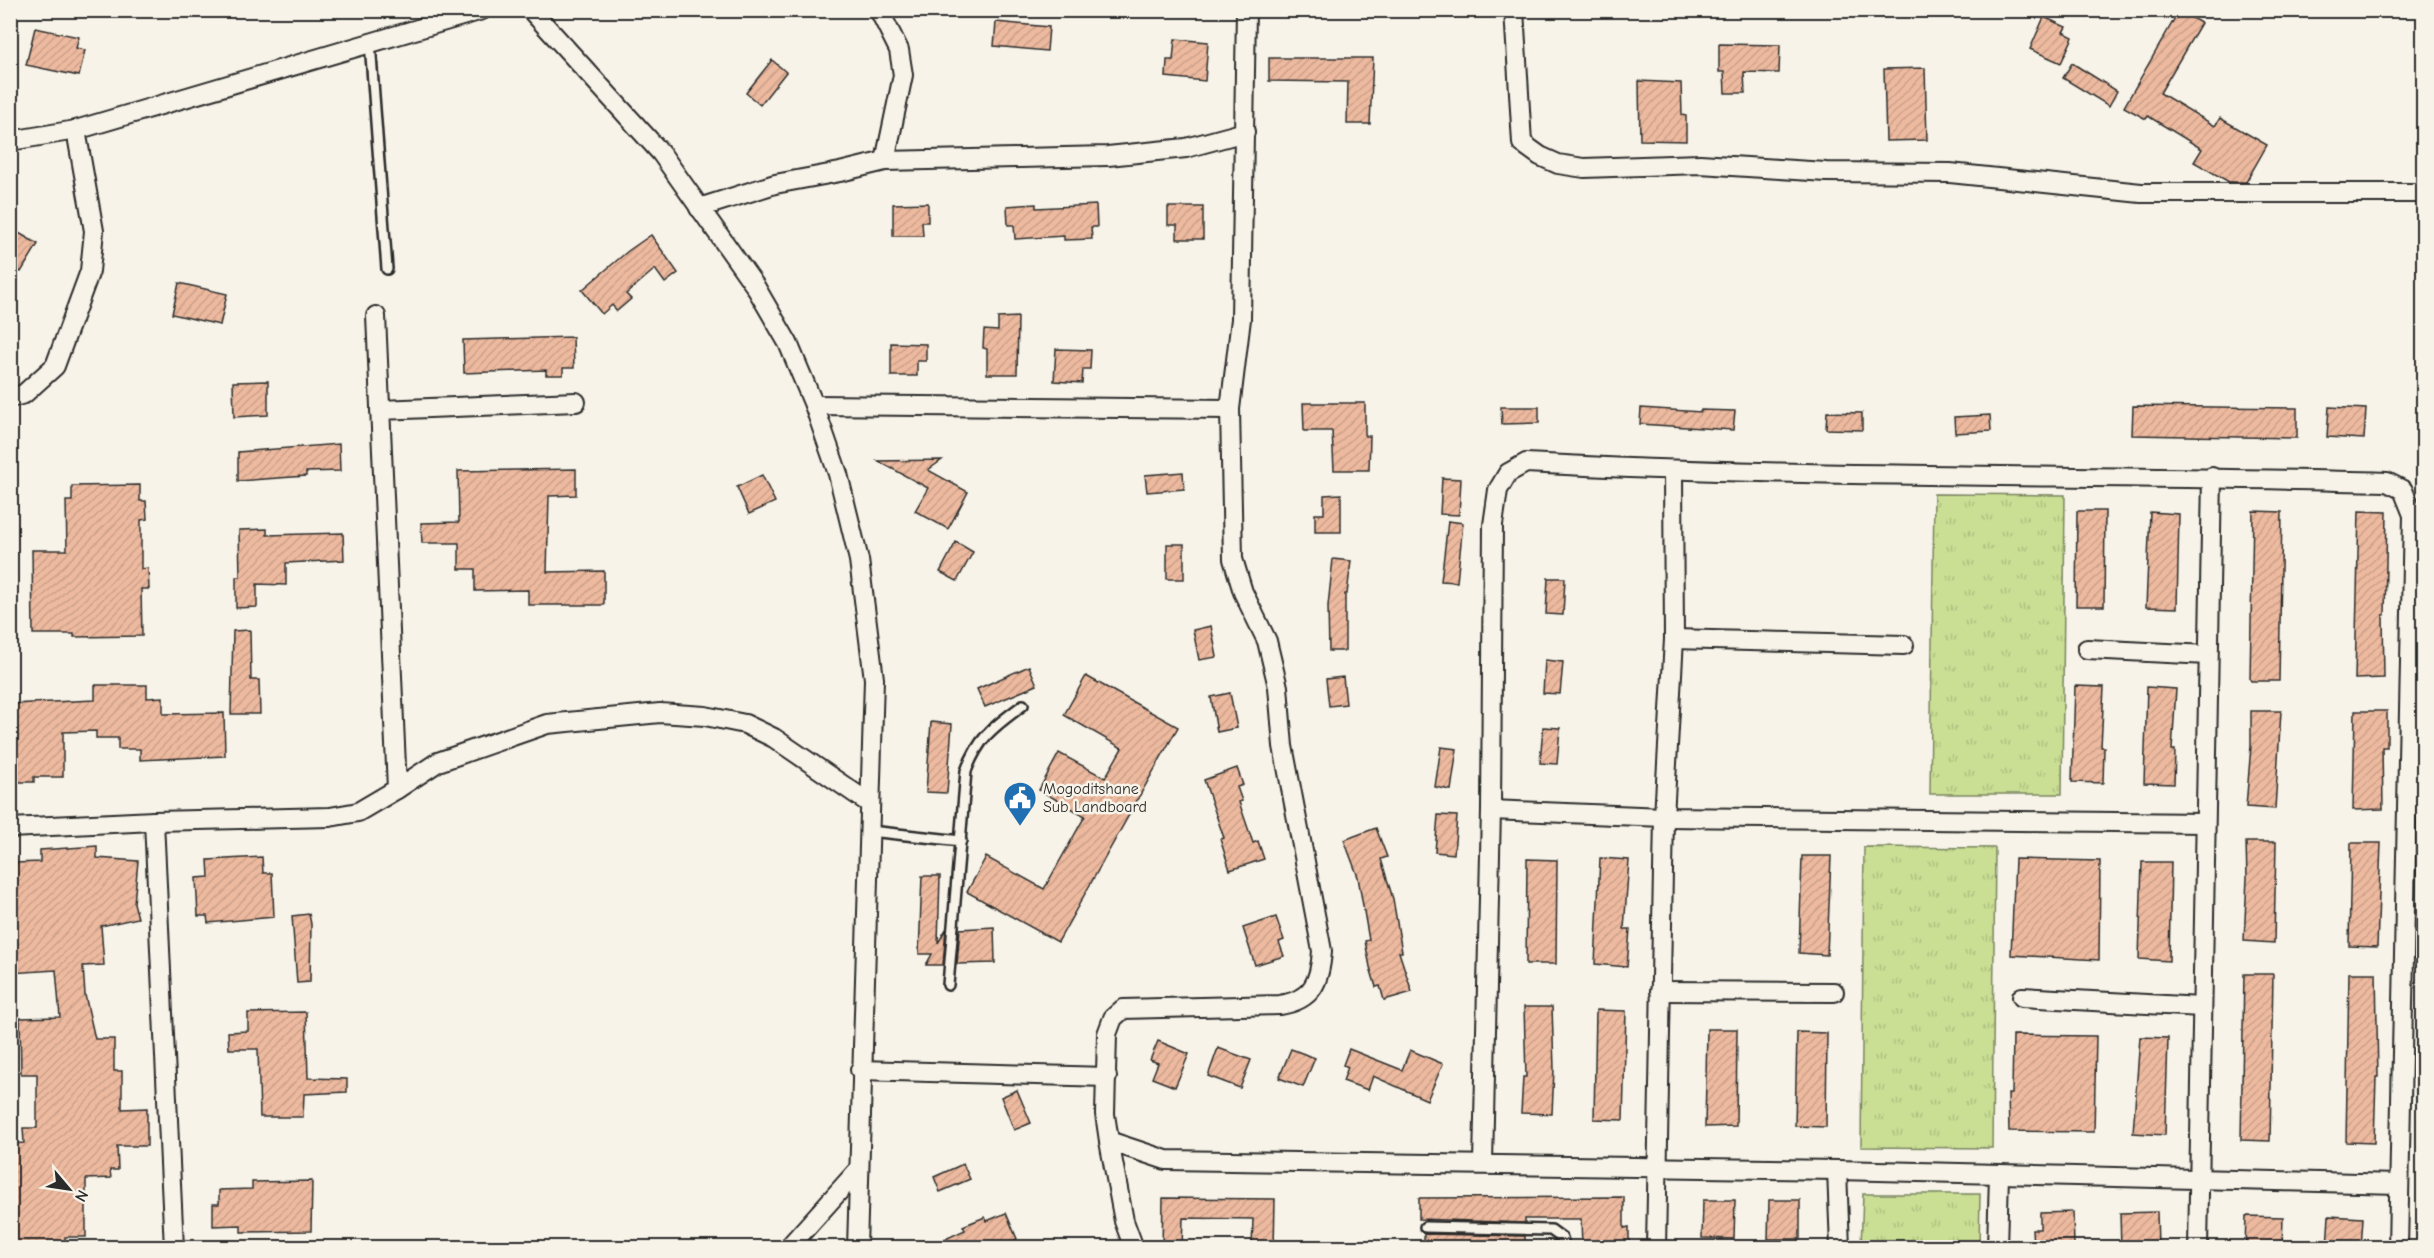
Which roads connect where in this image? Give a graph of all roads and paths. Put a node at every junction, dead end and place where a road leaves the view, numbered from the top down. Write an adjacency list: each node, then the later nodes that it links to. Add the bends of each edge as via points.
1 (482, 10): 6 (street)
2 (531, 10): 12 (street, via 661,153)
3 (879, 10): 10 (street, via 899,50 903,75)
4 (1246, 10): 8 (street)
5 (1514, 10): 11 (street, via 1522,143 1558,164 1584,168 1700,164 1827,172 1950,173 2141,193)
6 (370, 42): 7 (street); 13 (lane)
7 (76, 130): 9 (street); 15 (street, via 94,231 90,271 55,366 24,394)
8 (1245, 132): 10 (street, via 1186,148 1108,156); 18 (street, via 1241,319)
9 (10, 141)
10 (885, 161): 12 (street, via 775,184)
11 (2424, 193)
12 (699, 208): 17 (street, via 755,286 788,343)
13 (387, 269)
14 (376, 316): 19 (street)
15 (10, 398)
16 (576, 402): 19 (street)
17 (814, 405): 18 (street); 28 (street, via 838,474 859,560 874,679)
18 (1230, 409): 42 (street, via 1233,559 1243,592 1267,641 1278,687 1283,746 1322,951 1320,972 1311,990 1297,1002 1123,1009 1113,1018 1107,1034)
19 (380, 410): 27 (street)
20 (1673, 471): 21 (street); 22 (street); 29 (street, via 1526,463 1508,473 1498,490 1493,525)
21 (2212, 477): 25 (street); 50 (street, via 2387,482 2403,490 2413,514)
22 (1674, 639): 23 (street); 30 (street)
23 (1904, 645)
24 (2087, 649): 25 (street)
25 (2208, 655): 32 (street)
26 (1023, 705): 35 (lane, via 985,734 973,752 966,771)
27 (397, 789): 28 (street, via 438,762 547,724 660,713 746,724 774,738); 31 (street, via 358,812 330,817)
28 (869, 803): 34 (street)
29 (1491, 810): 30 (street); 44 (street)
30 (1664, 817): 32 (street); 37 (street)
31 (154, 821): 33 (street); 52 (street)
32 (2204, 823): 40 (street)
33 (10, 828)
34 (870, 831): 35 (lane); 41 (street)
35 (961, 841): 36 (lane)
36 (948, 985)
37 (1660, 991): 38 (street); 45 (street)
38 (1834, 992)
39 (2022, 997): 40 (street)
40 (2201, 1007): 49 (street)
41 (861, 1070): 42 (street); 46 (street)
42 (1107, 1077): 43 (street, via 1105,1114)
43 (1109, 1141): 44 (street, via 1166,1160); 55 (street, via 1121,1210)
44 (1483, 1163): 45 (street)
45 (1658, 1166): 47 (street); 57 (street)
46 (858, 1170): 53 (street); 54 (street)
47 (1837, 1170): 48 (street); 58 (street)
48 (1999, 1174): 49 (street); 59 (street)
49 (2199, 1179): 50 (street); 60 (street)
50 (2399, 1184): 61 (street)
51 (1425, 1227): 56 (lane, via 1551,1230 1562,1238)
52 (174, 1248)
53 (788, 1248)
54 (857, 1248)
55 (1134, 1248)
56 (1566, 1248)
57 (1656, 1248)
58 (1840, 1248)
59 (1997, 1248)
60 (2198, 1248)
61 (2398, 1248)

